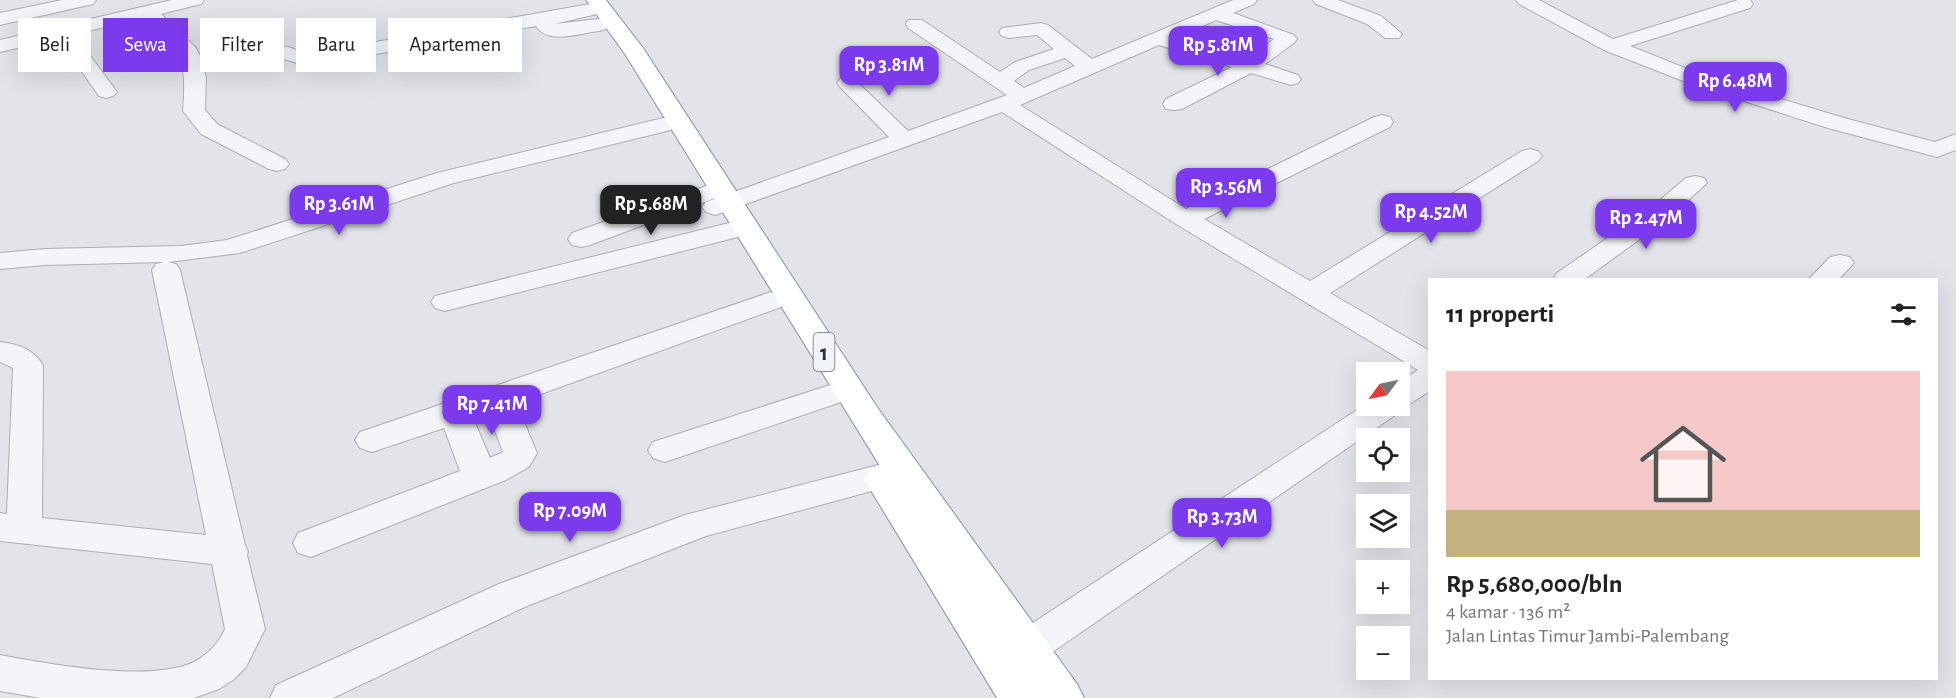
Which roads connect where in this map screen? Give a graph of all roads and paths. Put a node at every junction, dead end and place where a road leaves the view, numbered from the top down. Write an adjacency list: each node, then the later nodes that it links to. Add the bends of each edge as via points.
1 (87, 0): 11 (street)
2 (109, 0): 9 (street)
3 (195, 0): 9 (street)
4 (1248, 0): 10 (street)
5 (1322, 0): 15 (street, via 1374,20)
6 (1525, 0): 19 (street)
7 (1744, 4): 19 (street)
8 (592, 9): 21 (street, via 552,32 535,13 325,57 300,58 264,51); 31 (highway, 1); 37 (highway, 1, via 635,53)
9 (142, 13): 13 (street); 21 (street, via 189,52)
10 (1213, 13): 16 (street); 23 (street, via 1287,39)
11 (0, 19)
12 (915, 24): 28 (street)
13 (91, 25)
14 (1009, 32): 20 (street, via 1041,29)
15 (1392, 34)
16 (1157, 38): 22 (street); 23 (street)
17 (18, 42): 18 (street)
18 (0, 46)
19 (1611, 46): 33 (street, via 1755,99)
20 (1069, 50): 22 (street); 28 (street, via 1022,66)
21 (194, 66): 35 (street, via 194,111 209,129)
22 (1089, 67): 28 (street)
23 (1248, 67): 25 (street); 29 (street)
24 (91, 71): 27 (street)
25 (1291, 78)
26 (847, 83): 32 (street)
27 (106, 92)
28 (1009, 93): 32 (street); 38 (street)
29 (1174, 104)
30 (1382, 122): 38 (street)
31 (663, 125): 37 (highway, 1); 40 (street, via 478,170 231,247 181,254)
32 (903, 139): 37 (street)
33 (1950, 149)
34 (1530, 156): 43 (street)
35 (277, 164)
36 (1695, 183): 42 (street)
37 (720, 208): 39 (street); 44 (highway, 1); 45 (street); 61 (highway, 1)
38 (1185, 219): 43 (street)
39 (581, 239)
40 (0, 261)
41 (166, 270): 60 (street)
42 (1568, 278)
43 (1308, 294): 47 (street)
44 (771, 301): 50 (highway, 1); 51 (street)
45 (445, 302)
46 (0, 352): 58 (street, via 12,353 28,365)
47 (1428, 363)
48 (1428, 377): 49 (street)
49 (1410, 389)
50 (830, 395): 55 (street); 56 (highway, 1)
51 (498, 398): 52 (street); 57 (street, via 520,453 513,461)
52 (455, 414): 54 (street); 57 (street)
53 (1371, 416): 61 (street)
54 (372, 440)
55 (665, 450)
56 (882, 476): 64 (street, via 698,525 513,595); 65 (highway, 1)
57 (480, 477): 59 (street)
58 (12, 528): 60 (street)
59 (311, 543)
60 (230, 552): 63 (street, via 245,629 234,652)
61 (1027, 648): 66 (highway, 1)
62 (0, 673): 63 (street, via 114,694)
63 (196, 693)
64 (291, 698)
65 (1022, 698)
66 (1061, 698)

